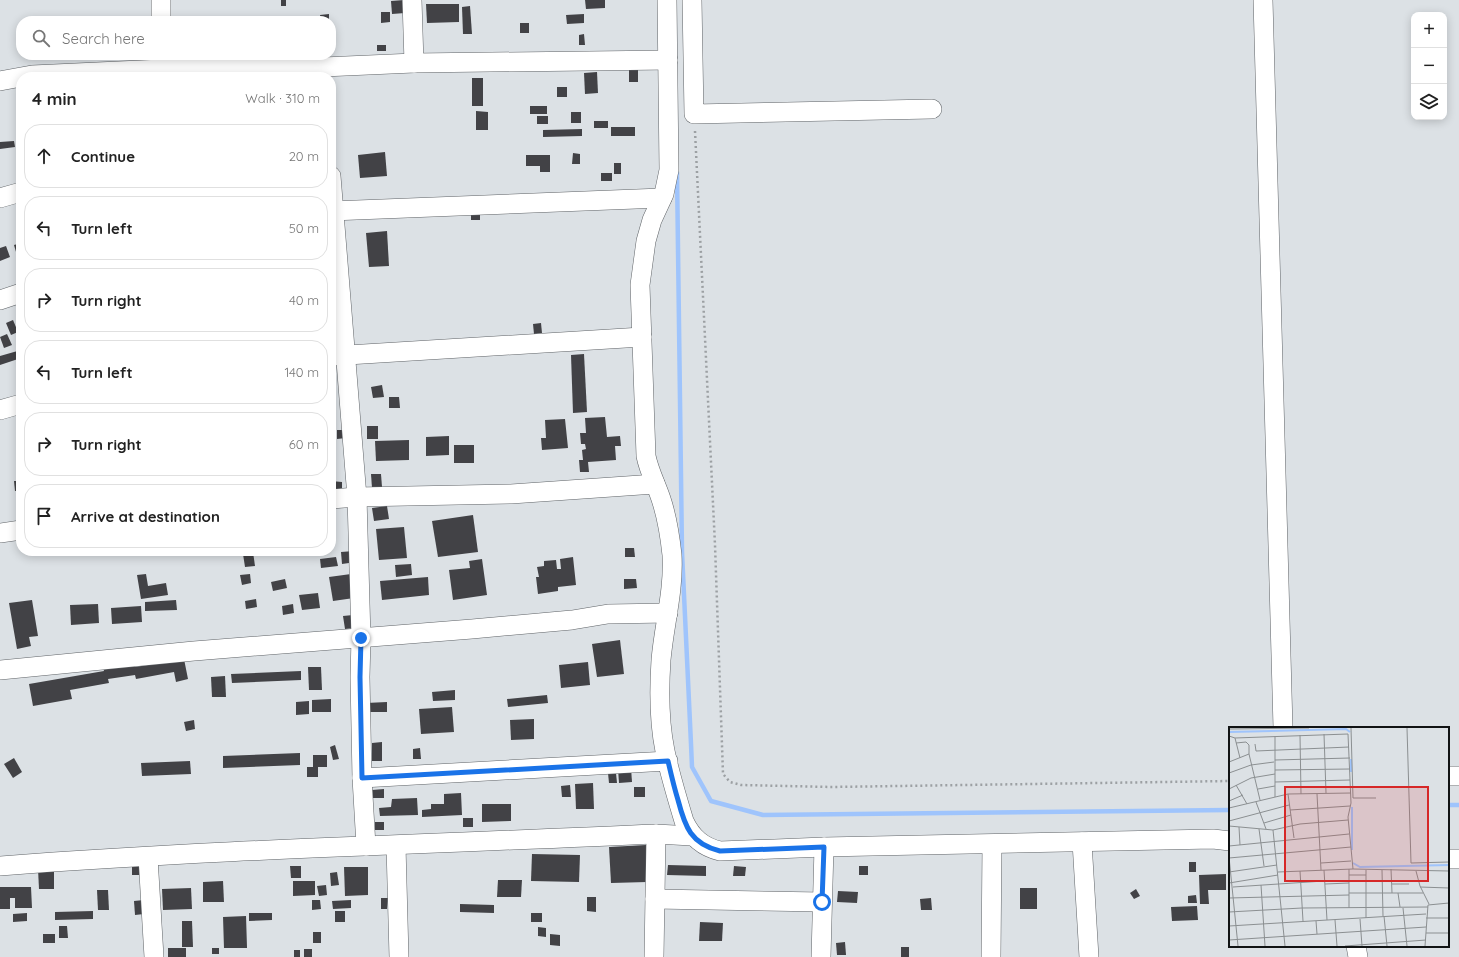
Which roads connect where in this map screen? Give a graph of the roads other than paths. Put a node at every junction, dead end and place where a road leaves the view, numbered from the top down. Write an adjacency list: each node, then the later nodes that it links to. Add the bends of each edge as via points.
1 (161, 0): 6 (street)
2 (412, 0): 9 (street)
3 (667, 0): 7 (street)
4 (692, 0): 14 (street, via 694,114)
5 (1262, 0): 34 (street)
6 (161, 16)
7 (668, 60): 9 (street); 17 (street, via 670,159 668,180)
8 (162, 62): 10 (street); 11 (street)
9 (414, 63): 11 (street)
10 (69, 72)
11 (323, 72)
12 (16, 78): 13 (street)
13 (0, 81)
14 (932, 109)
15 (16, 193): 16 (street)
16 (0, 198)
17 (662, 198): 18 (street); 22 (street, via 652,220 642,263)
18 (336, 211)
19 (16, 295): 20 (street)
20 (0, 300)
21 (336, 307): 23 (street)
22 (642, 337): 23 (street); 26 (street, via 646,456)
23 (338, 355): 27 (street)
24 (16, 405): 25 (street)
25 (0, 410)
26 (655, 484): 27 (street, via 512,494); 31 (street, via 664,511 672,556)
27 (357, 497): 28 (street); 32 (street)
28 (336, 499)
29 (16, 531): 30 (street)
30 (0, 533)
31 (668, 613): 32 (street, via 608,614 572,620); 35 (street, via 661,661 660,691)
32 (361, 638): 33 (street); 36 (street)
33 (0, 670)
34 (1283, 727)
35 (668, 761): 36 (street); 38 (street, via 684,821)
36 (362, 778): 42 (street)
37 (656, 834): 38 (street); 43 (street); 47 (street)
38 (692, 836): 44 (street, via 705,846 720,851)
39 (1229, 841): 40 (street, via 1213,839)
40 (1082, 842): 41 (street); 55 (street)
41 (992, 845): 44 (street); 54 (street)
42 (366, 846): 43 (street); 45 (street)
43 (396, 846): 51 (street)
44 (824, 847): 48 (street)
45 (148, 857): 46 (street); 50 (street)
46 (0, 866)
47 (655, 898): 48 (street); 52 (street)
48 (822, 902): 53 (street)
49 (1356, 947): 56 (street)
50 (154, 957)
51 (400, 957)
52 (654, 957)
53 (821, 957)
54 (991, 957)
55 (1090, 957)
56 (1358, 957)

